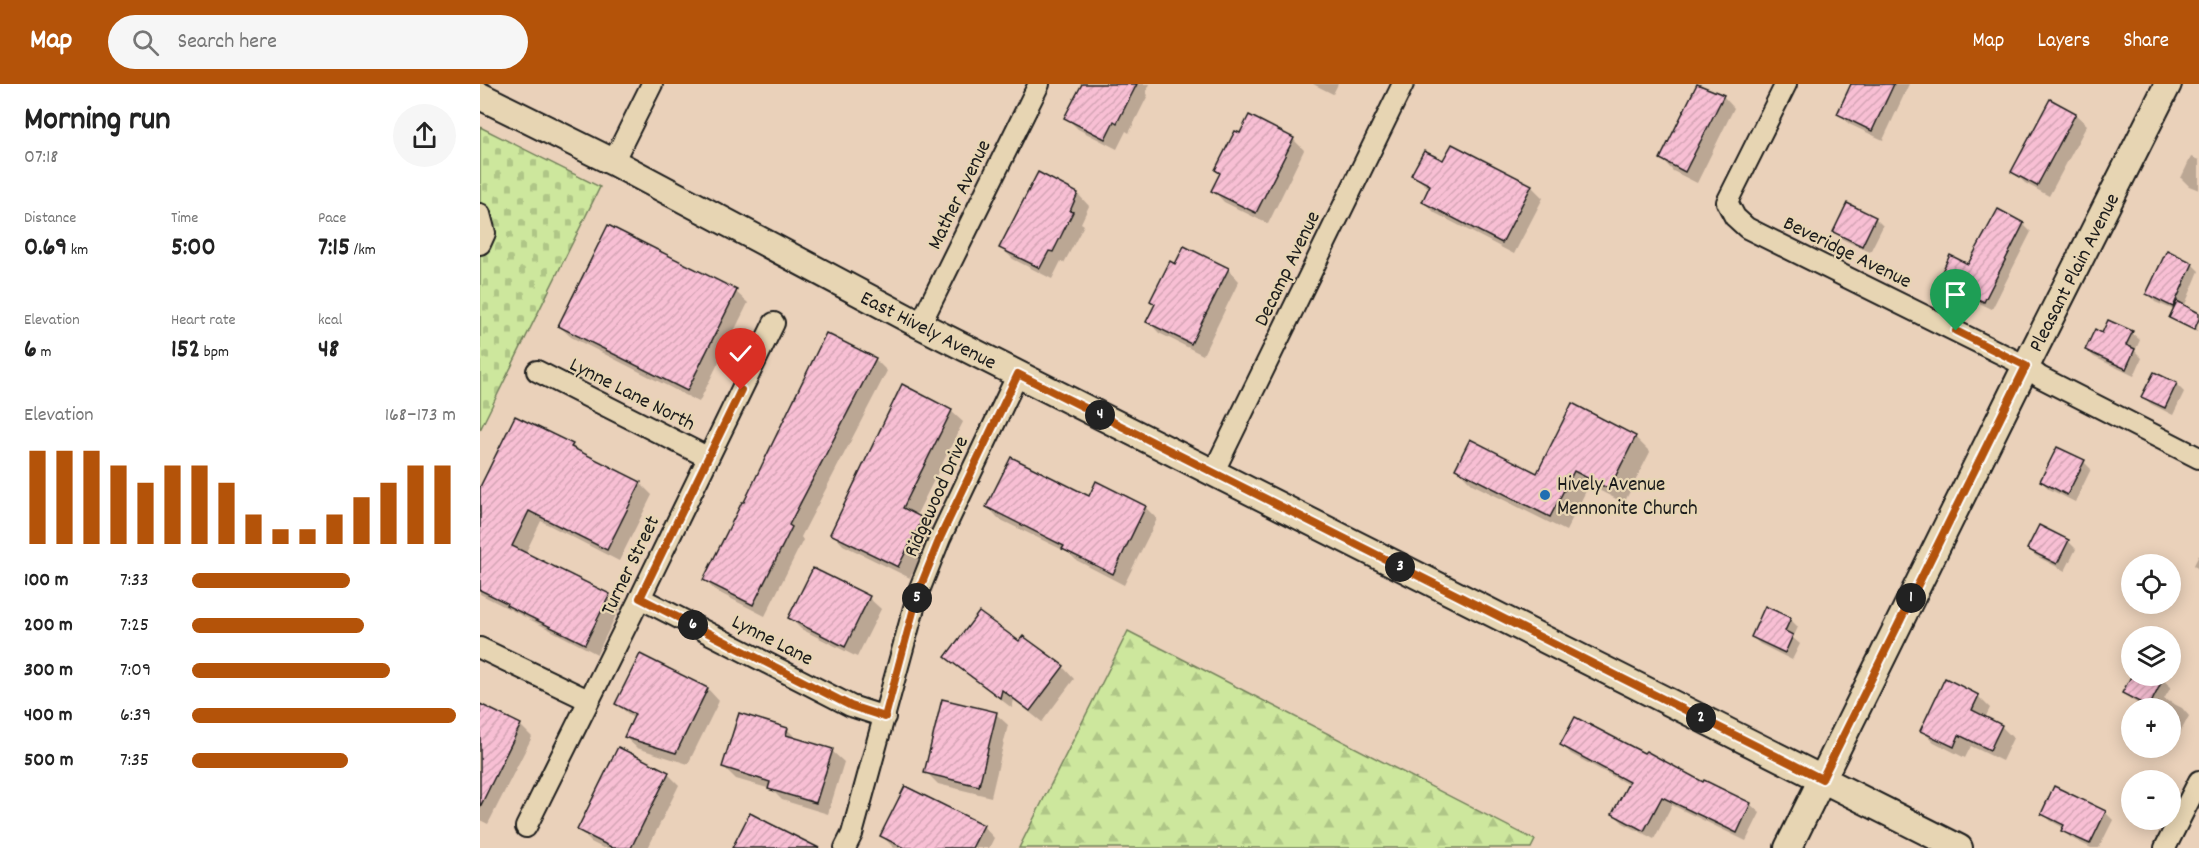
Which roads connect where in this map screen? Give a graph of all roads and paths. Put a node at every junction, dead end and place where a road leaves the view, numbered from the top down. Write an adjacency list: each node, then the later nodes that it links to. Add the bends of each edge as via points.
1 (652, 84): 7 (street)
2 (1039, 84): 11 (street, Mather Avenue)
3 (1403, 84): 17 (street, Decamp Avenue)
4 (1786, 84): 12 (street, Beveridge Avenue, via 1727,202 1735,217 1747,228)
5 (2168, 84): 12 (street, Pleasant Plain Avenue)
6 (480, 96): 7 (street, East Hively Avenue)
7 (613, 162): 11 (street, East Hively Avenue)
8 (480, 214): 9 (street, via 485,232)
9 (480, 244)
10 (774, 322): 15 (street, Turner Street)
11 (920, 325): 14 (street, East Hively Avenue)
12 (2026, 366): 16 (street, Beveridge Avenue, via 2040,377); 22 (street, Pleasant Plain Avenue)
13 (537, 371): 15 (street, Lynne Lane North)
14 (1018, 374): 17 (street, East Hively Avenue); 21 (street, Ridgewood Drive, via 918,593)
15 (707, 457): 18 (street, Turner Street)
16 (2199, 458)
17 (1213, 473): 22 (street, East Hively Avenue)
18 (640, 598): 20 (street, Turner Street); 21 (street, Lynne Lane, via 851,706)
19 (480, 648): 20 (street)
20 (588, 700): 24 (street, Turner Street)
21 (885, 717): 25 (street, Ridgewood Drive)
22 (1822, 779): 26 (street, Pleasant Plain Avenue); 27 (street, East Hively Avenue)
23 (2199, 781): 28 (street)
24 (525, 827)
25 (845, 848)
26 (1788, 848)
27 (1959, 848)
28 (2165, 848)

